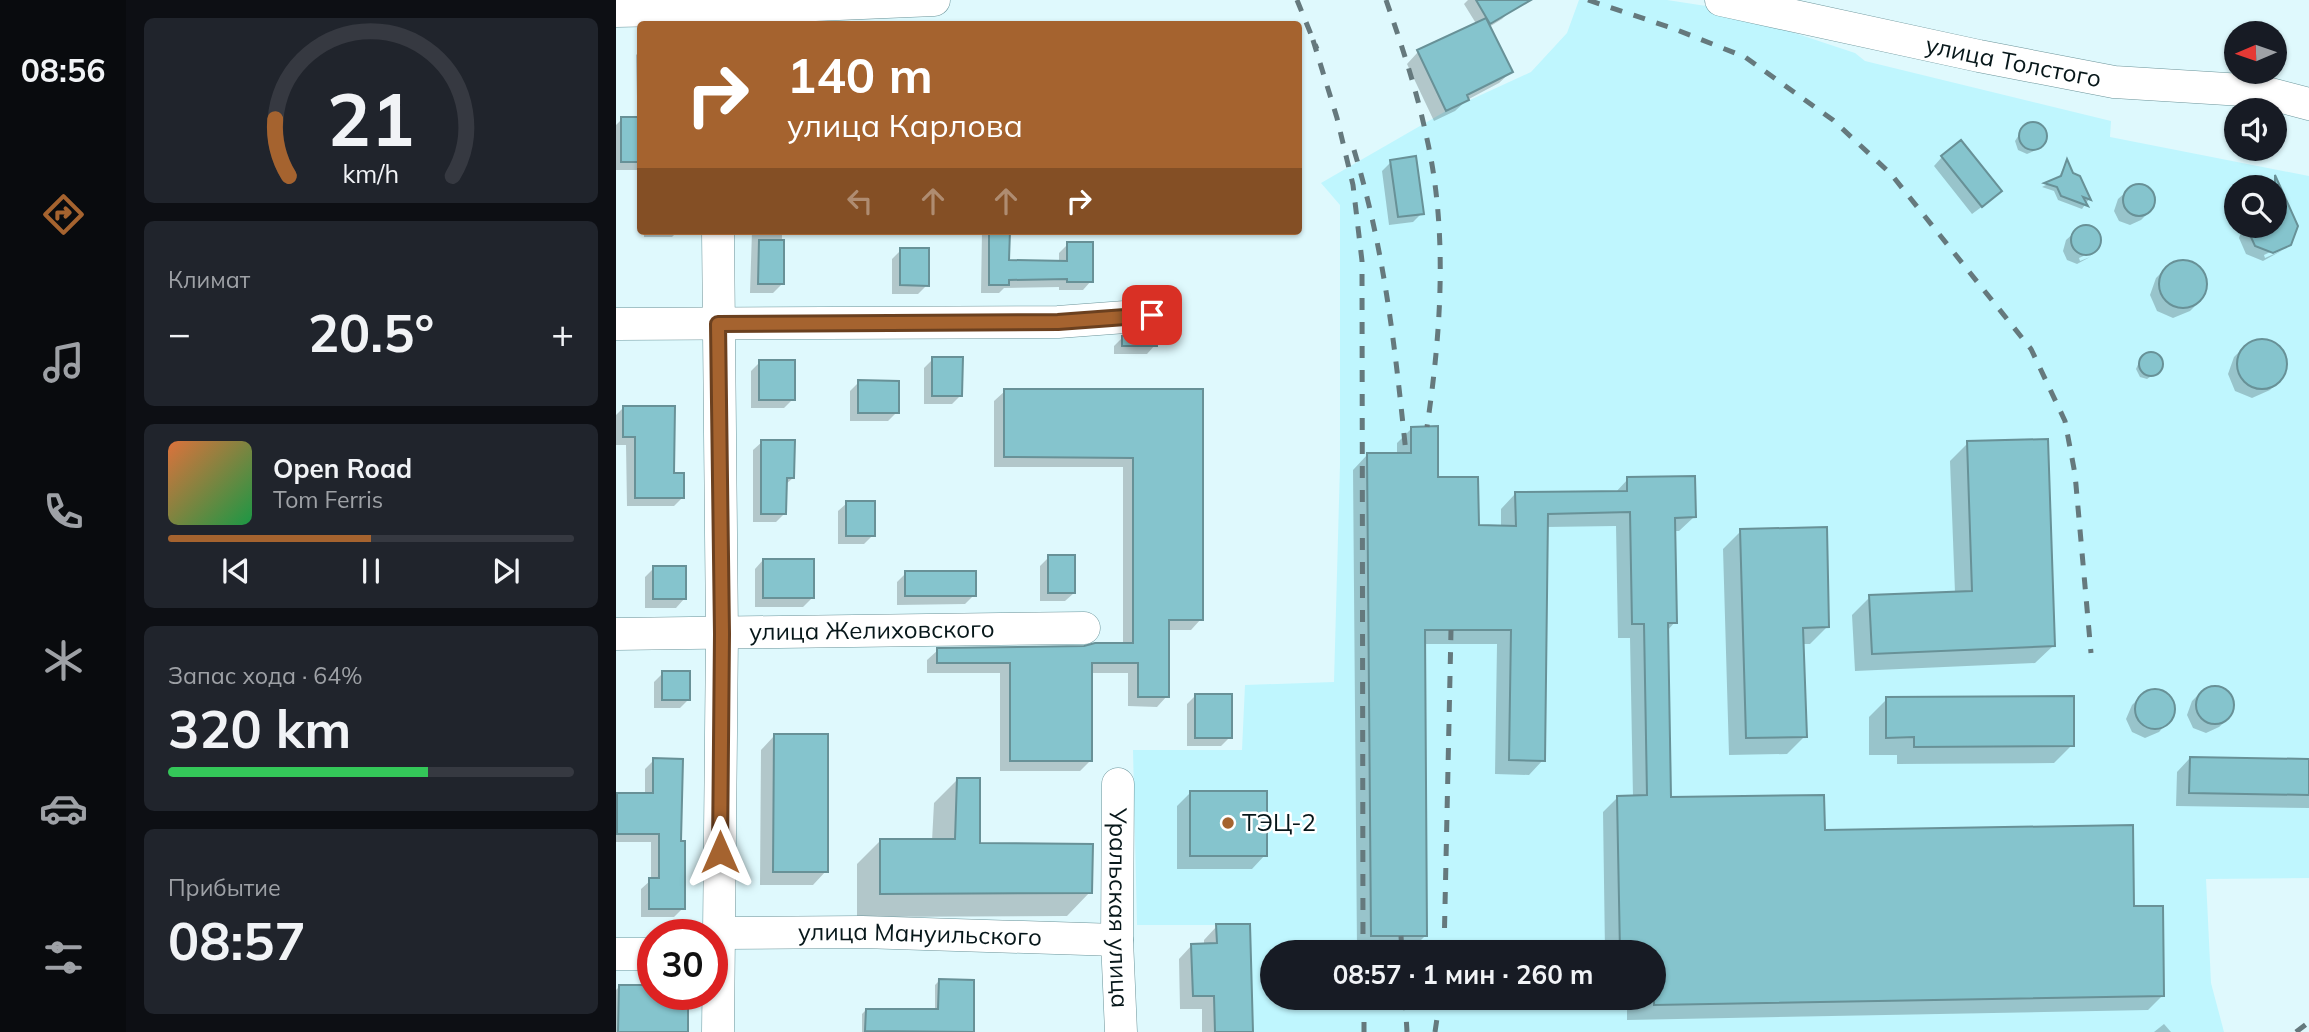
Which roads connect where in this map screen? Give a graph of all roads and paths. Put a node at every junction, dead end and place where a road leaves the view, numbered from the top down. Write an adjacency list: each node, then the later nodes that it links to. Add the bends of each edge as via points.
1 (934, 0): 4 (street)
2 (1721, 0): 5 (street, улица Толстого, via 2115,82 2259,91)
3 (616, 11): 4 (street)
4 (717, 11)
5 (2309, 104)
6 (718, 235): 9 (street)
7 (1152, 315): 9 (street, via 1058,322)
8 (616, 324): 9 (street)
9 (718, 324): 12 (street)
10 (1084, 628): 12 (street, улица Желиховского)
11 (616, 634): 12 (street, улица Желиховского)
12 (722, 634): 14 (street)
13 (1118, 784): 15 (street, Уральская улица)
14 (717, 919)
15 (1117, 940): 16 (street, улица Мануильского, via 862,932); 21 (street, Уральская улица)
16 (728, 947)
17 (616, 954): 18 (street)
18 (637, 954)
19 (718, 1010): 20 (street)
20 (718, 1032)
21 (1121, 1032)

